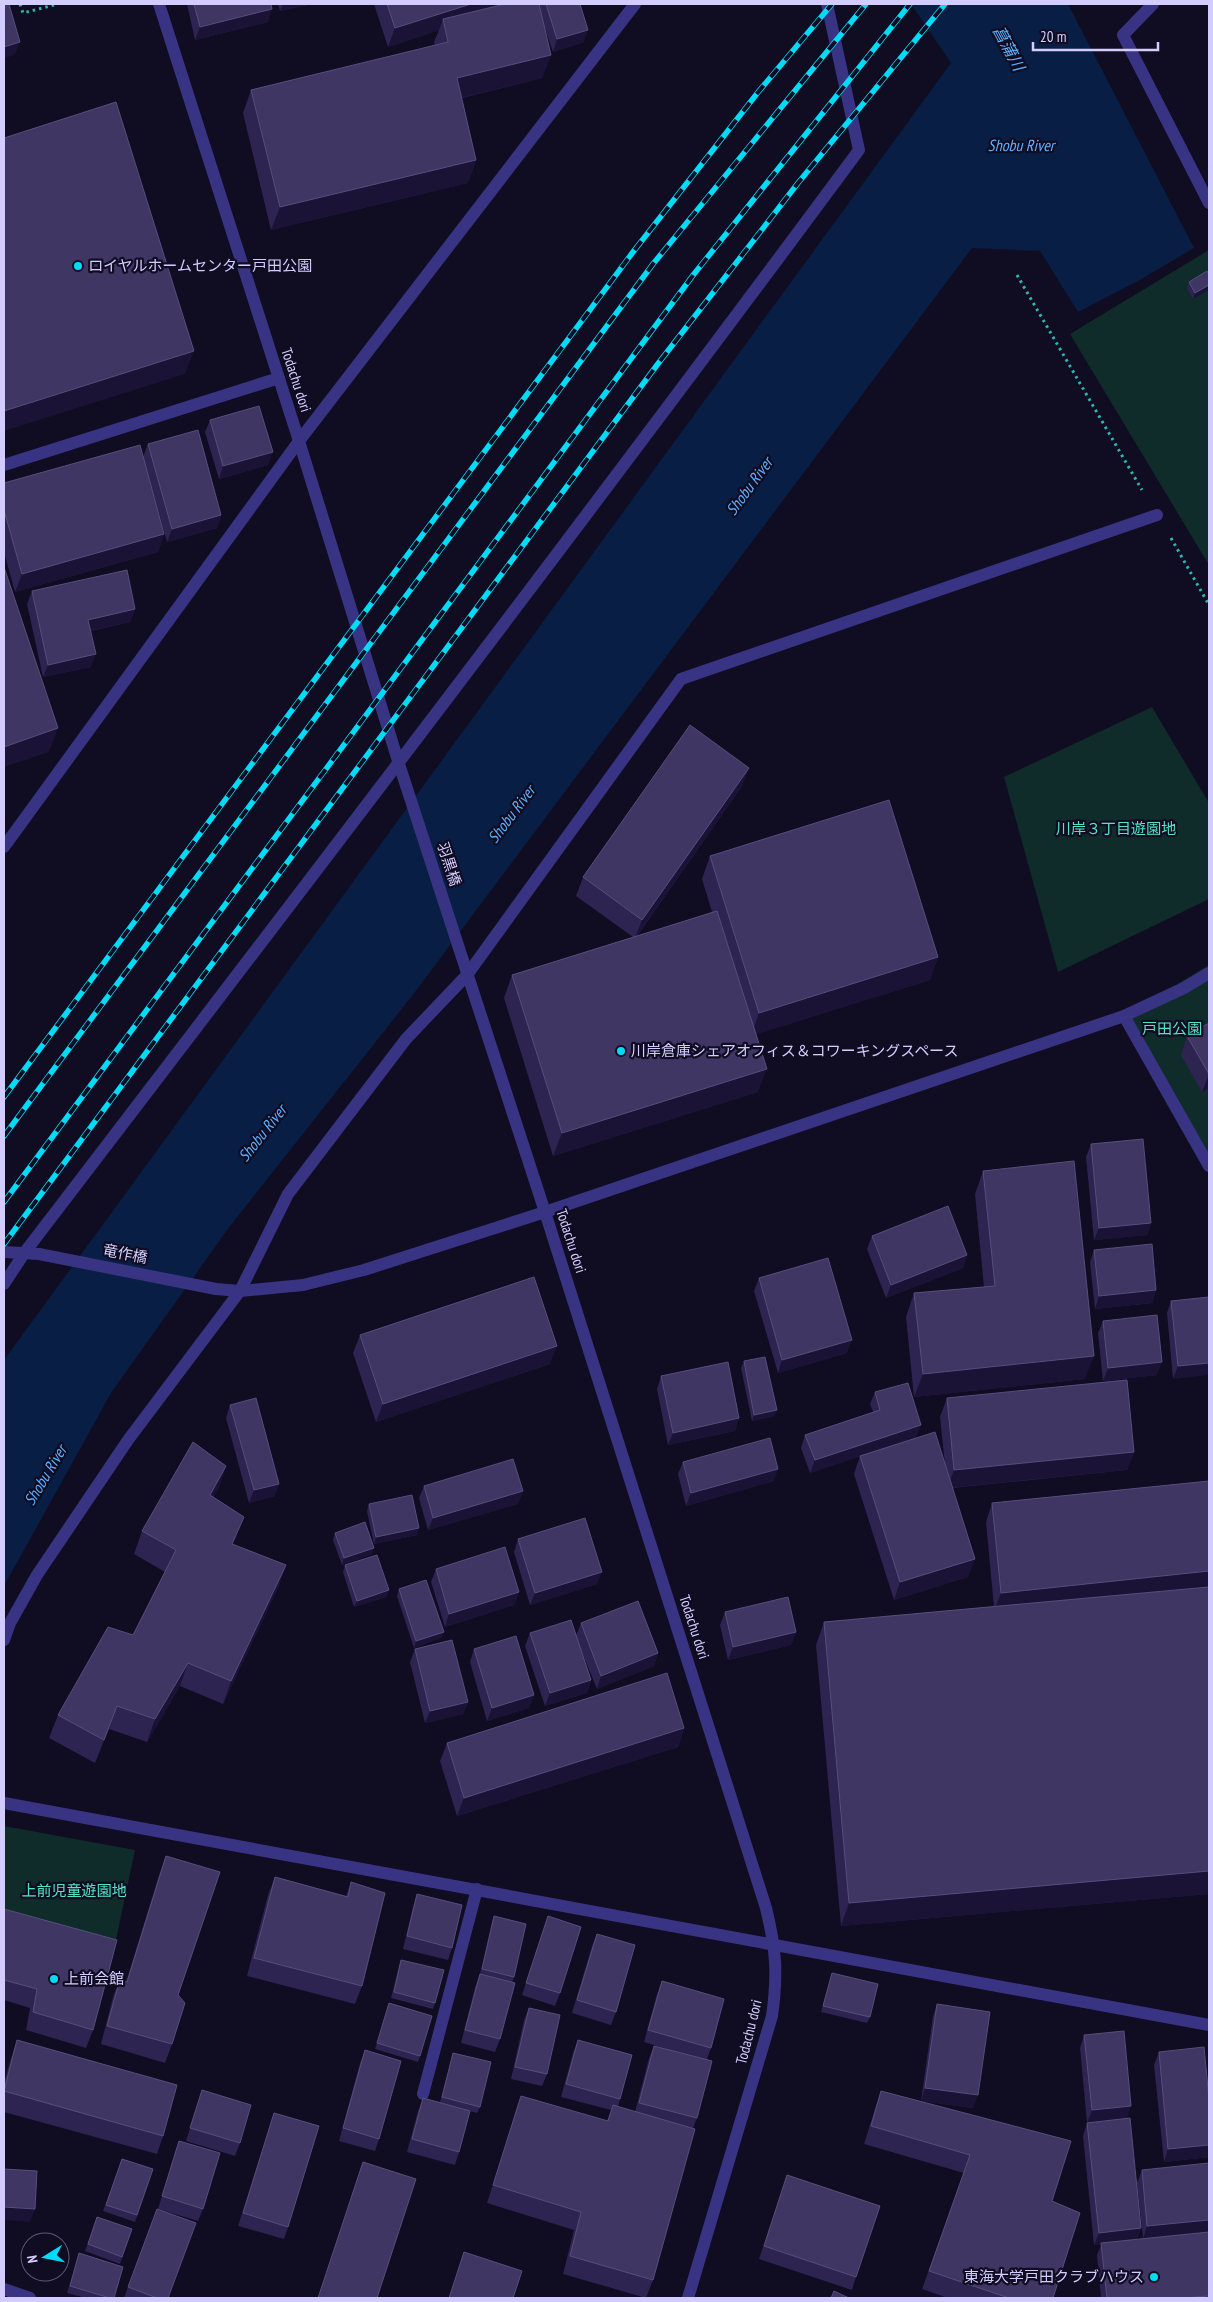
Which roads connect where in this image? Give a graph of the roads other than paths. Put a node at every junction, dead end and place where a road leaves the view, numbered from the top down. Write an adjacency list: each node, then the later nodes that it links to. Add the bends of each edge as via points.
1 (159, 4): 6 (street, Todachu dori)
2 (635, 4): 7 (street)
3 (827, 4): 10 (street, via 859,150)
4 (1153, 4): 5 (street, via 1123,35)
5 (1209, 203)
6 (278, 378): 7 (street, Todachu dori); 8 (street)
7 (299, 441): 10 (street, Todachu dori); 11 (street)
8 (4, 464)
9 (1157, 514): 12 (street, via 682,680)
10 (400, 766): 12 (street, 羽黒橋); 18 (street)
11 (4, 847)
12 (467, 973): 16 (street, Todachu dori); 20 (street, via 406,1039 288,1194)
13 (1209, 973): 14 (street, 竜作橋)
14 (1124, 1016): 15 (street); 16 (street, 竜作橋)
15 (1209, 1166)
16 (545, 1212): 20 (street, 竜作橋, via 364,1270 303,1285); 24 (street, Todachu dori)
17 (4, 1252): 18 (street, 竜作橋)
18 (25, 1252): 19 (street); 20 (street, 竜作橋)
19 (4, 1284)
20 (240, 1291): 21 (street, via 123,1448 37,1575)
21 (4, 1640)
22 (4, 1803): 23 (street)
23 (477, 1890): 24 (street); 26 (street)
24 (775, 1944): 25 (street); 29 (street, Todachu dori, via 777,1967 772,2016)
25 (1209, 2025)
26 (423, 2094)
27 (4, 2289): 28 (street)
28 (30, 2298)
29 (688, 2298)

